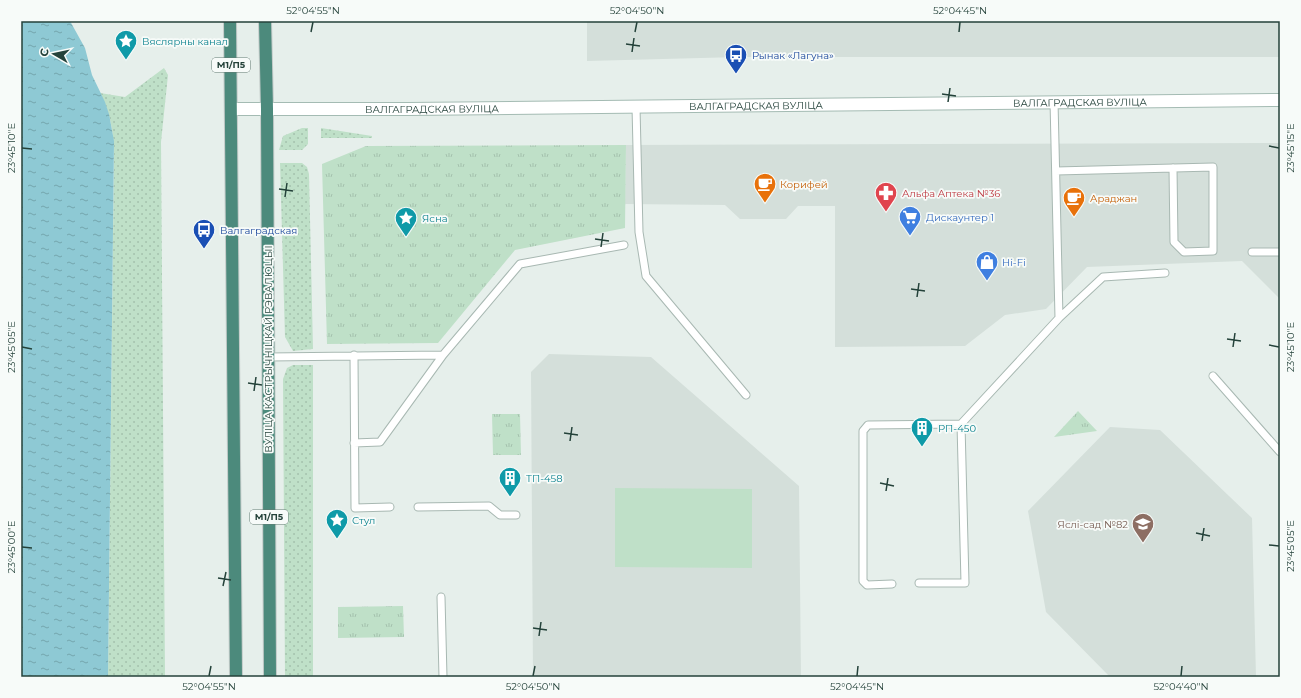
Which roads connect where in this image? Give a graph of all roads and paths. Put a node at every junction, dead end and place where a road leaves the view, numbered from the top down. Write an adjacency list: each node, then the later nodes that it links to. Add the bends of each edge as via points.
1 (230, 21): 6 (highway, М1/П5)
2 (265, 21): 7 (highway, ВУЛІЦА КАСТРЫЧНІЦКАЙ РЭВАЛЮЦЫІ / М1/П5)
3 (1280, 100): 4 (main road, ВАЛГАГРАДСКАЯ ВУЛІЦА)
4 (1054, 101): 5 (main road, ВАЛГАГРАДСКАЯ ВУЛІЦА); 9 (lane)
5 (636, 107): 7 (main road, ВАЛГАГРАДСКАЯ ВУЛІЦА); 19 (lane, via 639,232 646,276)
6 (231, 109): 7 (main road, ВАЛГАГРАДСКАЯ ВУЛІЦА); 29 (highway, М1/П5)
7 (267, 109): 17 (highway, ВУЛІЦА КАСТРЫЧНІЦКАЙ РЭВАЛЮЦЫІ / М1/П5)
8 (1173, 168): 8 (lane, via 1174,242 1184,252 1213,251 1212,167); 9 (lane)
9 (1056, 171): 14 (lane)
10 (624, 245): 16 (lane, via 520,264)
11 (1252, 252): 12 (lane)
12 (1280, 252)
13 (1165, 273): 14 (lane, via 1103,277)
14 (1059, 318): 20 (lane)
15 (354, 355): 16 (lane); 17 (lane); 21 (lane)
16 (443, 355): 21 (lane, via 380,442)
17 (269, 357): 30 (highway, ВУЛІЦА КАСТРЫЧНІЦКАЙ РЭВАЛЮЦЫІ / М1/П5)
18 (1213, 376): 22 (lane)
19 (746, 395)
20 (961, 424): 26 (lane, via 965,583); 27 (lane, via 868,424 863,431 863,581 867,585)
21 (354, 443): 23 (lane, via 355,508)
22 (1280, 452)
23 (390, 507)
24 (418, 507): 25 (lane, via 489,506 500,515)
25 (516, 515)
26 (919, 583)
27 (892, 584)
28 (441, 597): 31 (lane)
29 (236, 677)
30 (270, 677)
31 (443, 677)

